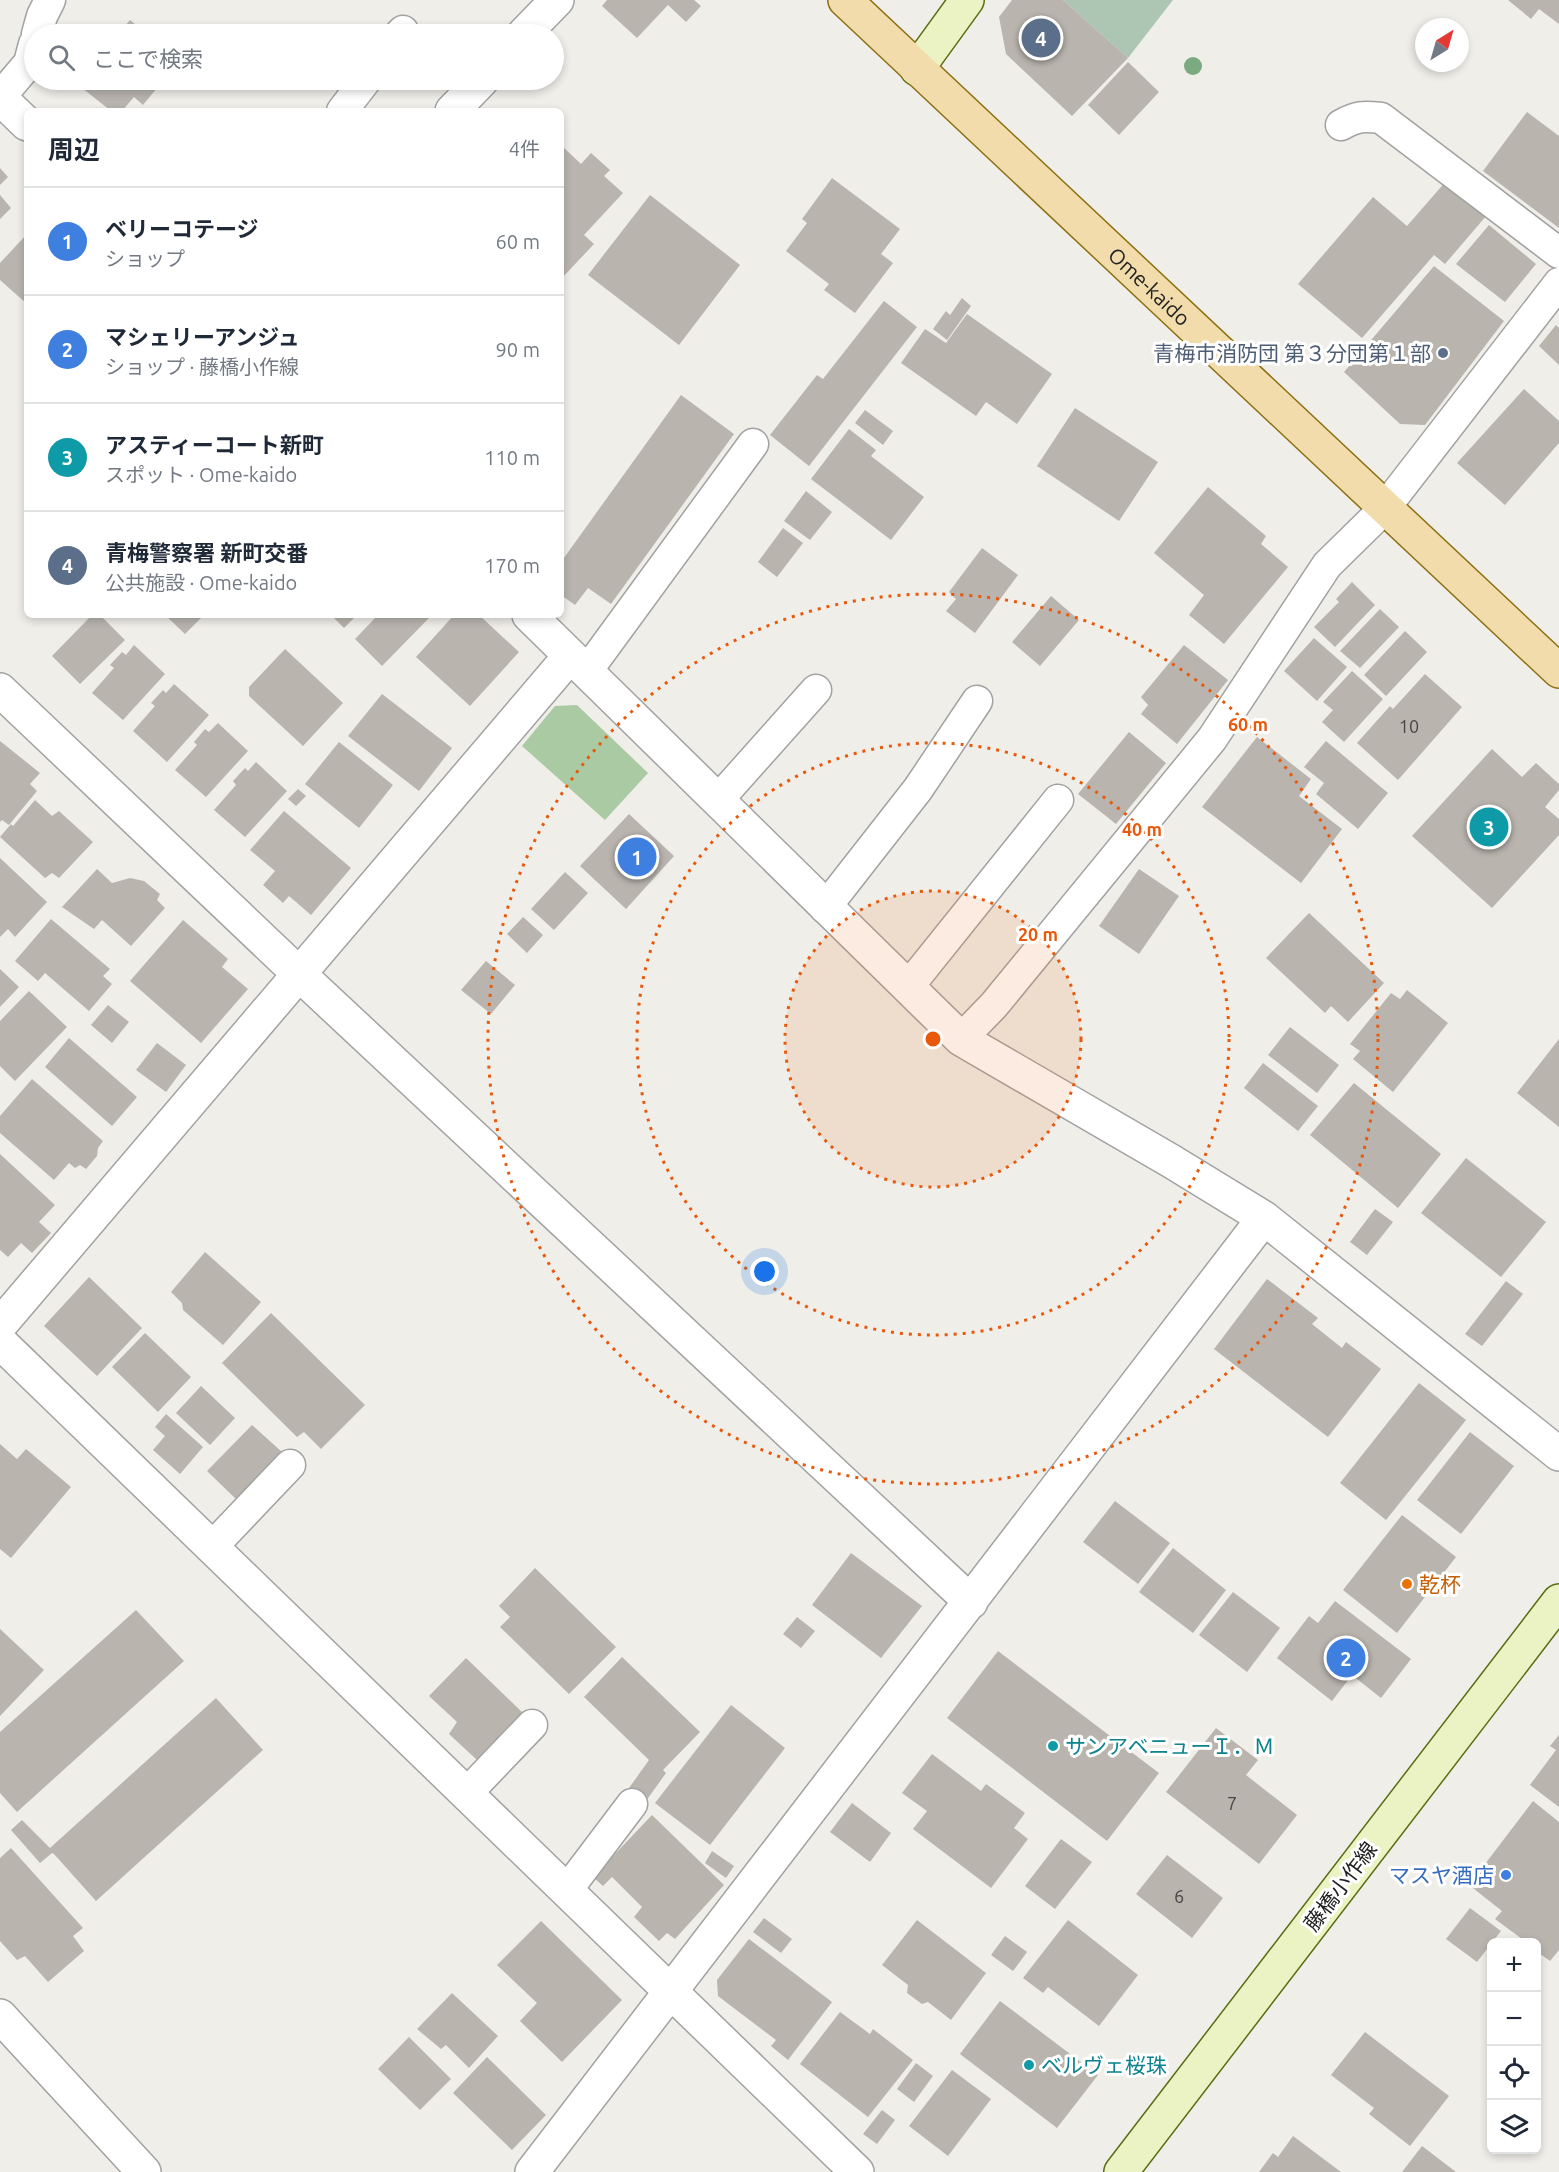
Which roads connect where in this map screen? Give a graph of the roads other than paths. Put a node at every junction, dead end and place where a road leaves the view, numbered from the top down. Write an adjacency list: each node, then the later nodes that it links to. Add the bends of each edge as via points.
1 (50, 0): 5 (lane)
2 (557, 0): 6 (street)
3 (845, 0): 8 (main road, Ome-kaido)
4 (967, 0): 8 (main road)
5 (40, 24)
6 (534, 24)
7 (24, 69): 11 (lane)
8 (917, 69): 19 (main road, Ome-kaido)
9 (358, 90): 12 (lane)
10 (472, 90): 13 (street)
11 (0, 97): 14 (street)
12 (344, 108)
13 (455, 108)
14 (24, 121)
15 (1341, 125): 16 (lane, via 1354,117 1381,118)
16 (1559, 254)
17 (1559, 283): 19 (lane)
18 (753, 444): 21 (lane)
19 (1384, 509): 22 (main road, Ome-kaido); 31 (lane, via 1327,565 1212,739 994,1005)
20 (532, 618): 21 (street)
21 (578, 664): 27 (street); 29 (street)
22 (1559, 671)
23 (0, 690): 29 (street)
24 (816, 690): 27 (lane)
25 (977, 701): 28 (lane, via 918,789)
26 (1058, 800): 30 (lane)
27 (717, 801): 28 (street)
28 (825, 908): 30 (street)
29 (298, 973): 33 (street); 39 (street)
30 (908, 987): 31 (street)
31 (961, 1039): 32 (street)
32 (1264, 1218): 35 (street); 39 (street)
33 (0, 1325)
34 (0, 1342): 37 (street)
35 (1559, 1454)
36 (290, 1465): 37 (lane)
37 (212, 1547): 41 (street)
38 (1559, 1601): 49 (main road, 藤橋小作線)
39 (970, 1602): 44 (street)
40 (532, 1725): 41 (lane)
41 (466, 1793): 43 (street)
42 (632, 1804): 43 (lane)
43 (567, 1890): 44 (street)
44 (671, 1991): 47 (street); 48 (street)
45 (0, 2016): 46 (street)
46 (144, 2172)
47 (532, 2172)
48 (857, 2172)
49 (1121, 2172)

